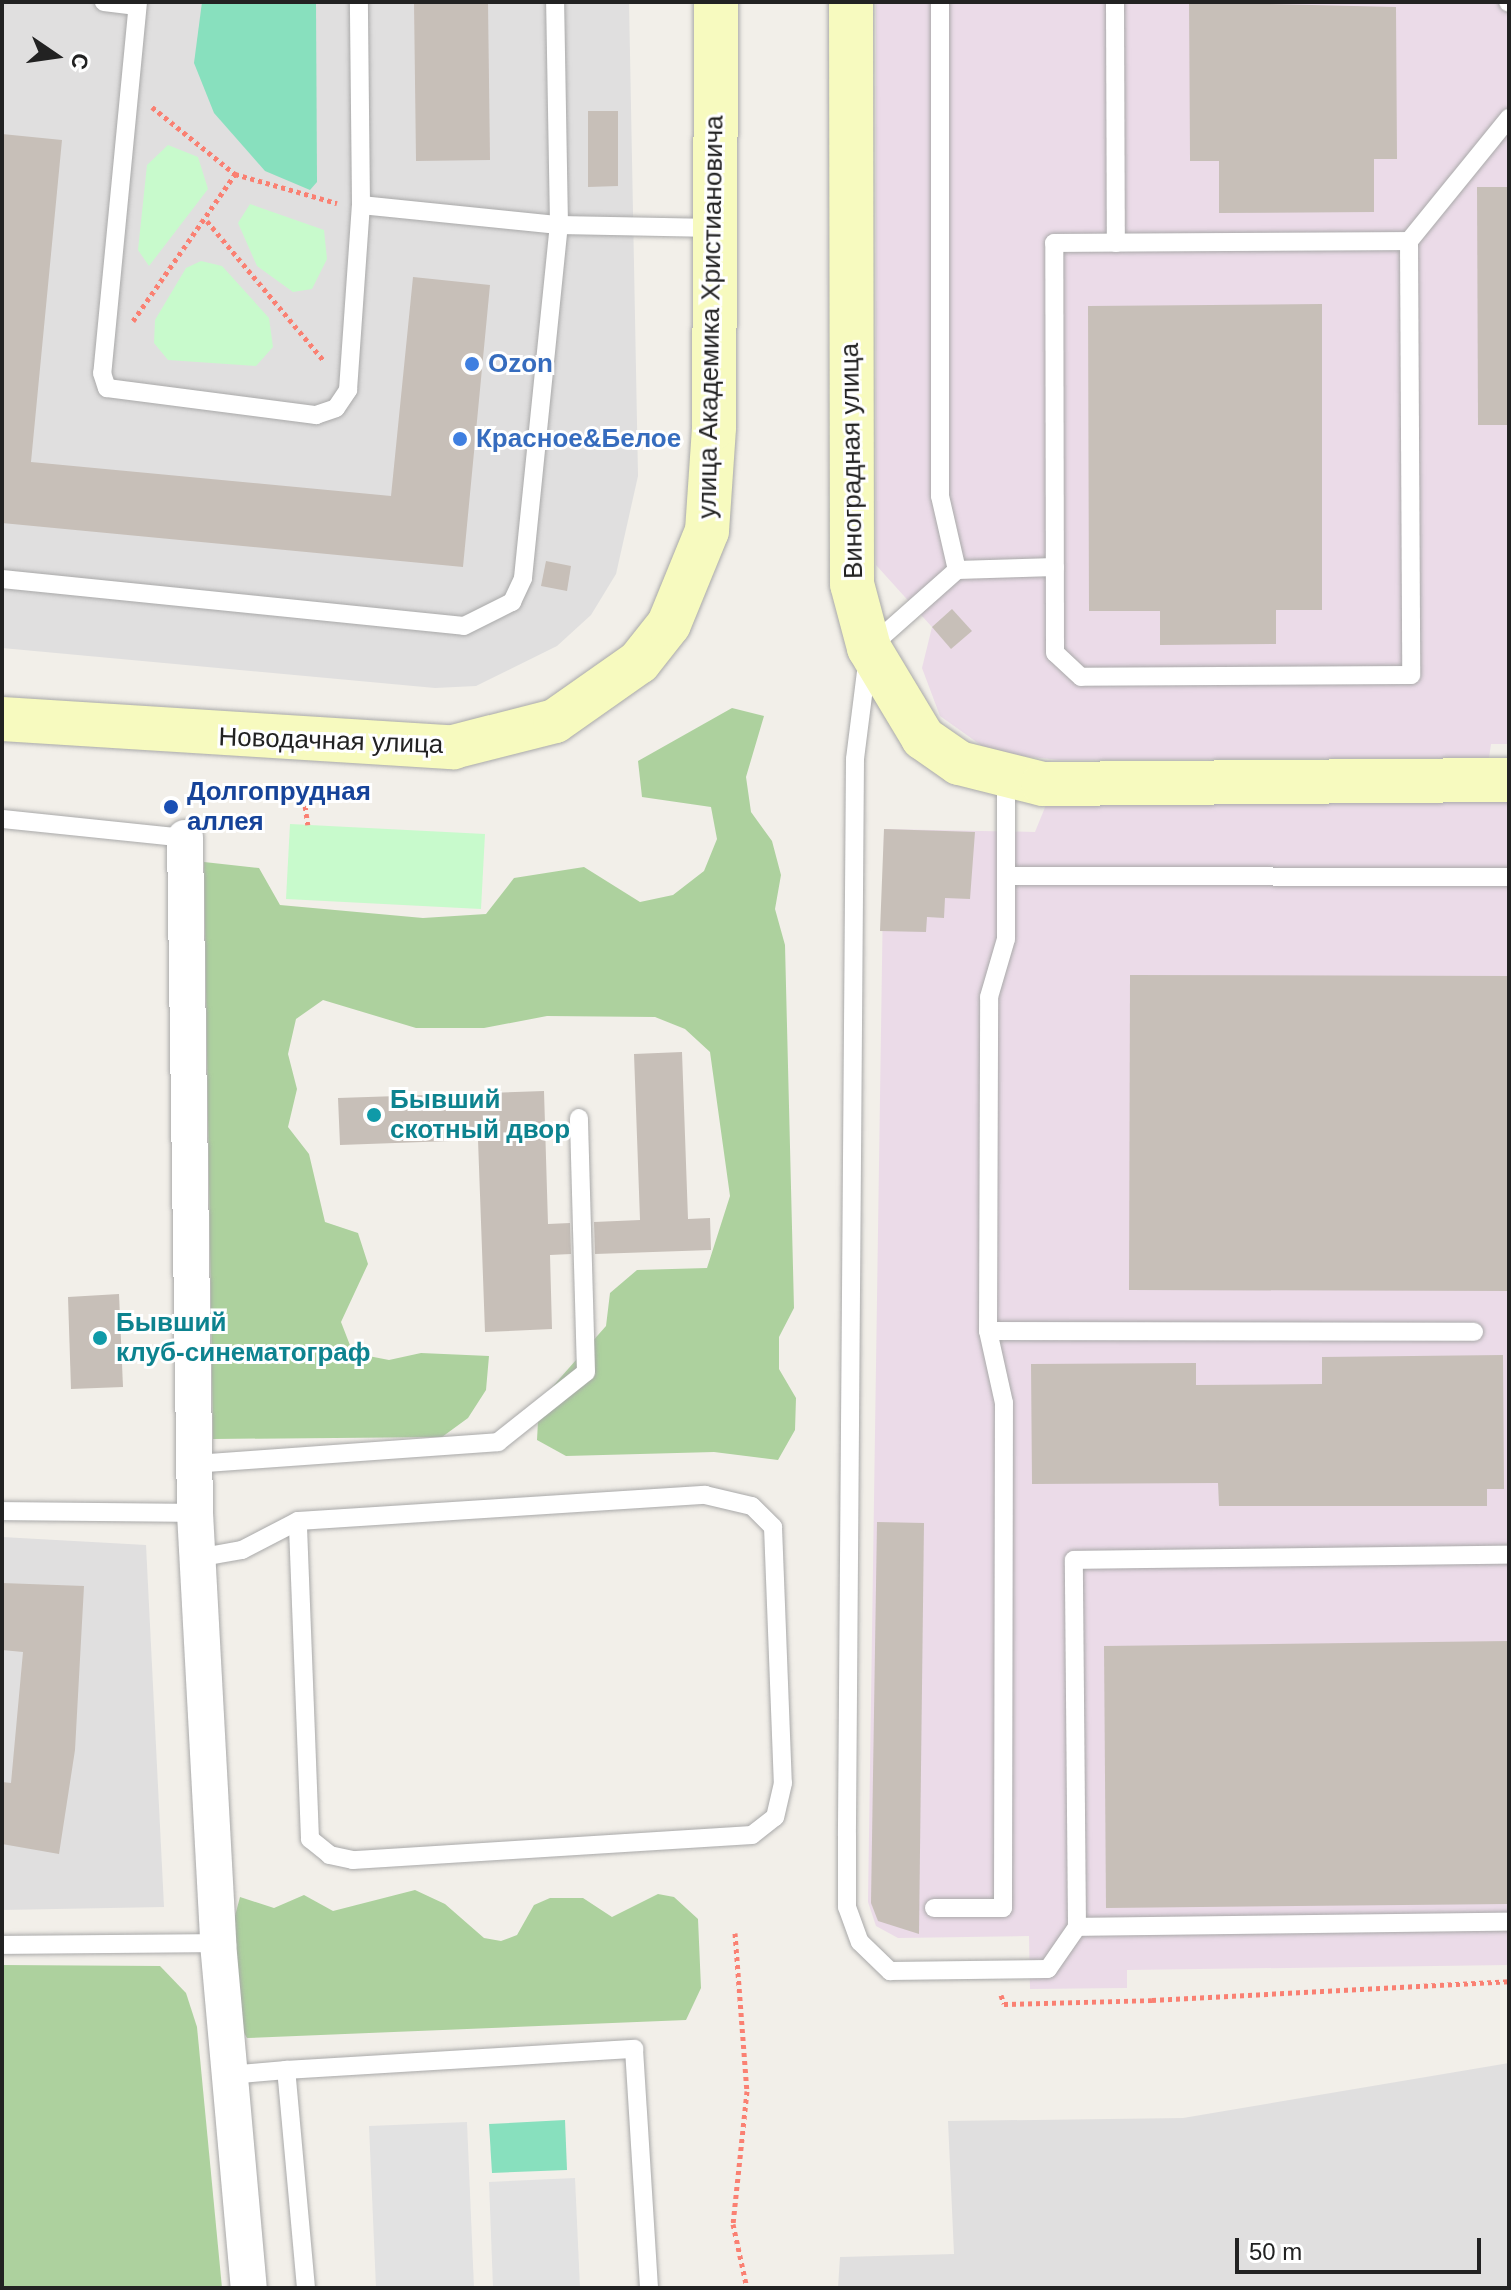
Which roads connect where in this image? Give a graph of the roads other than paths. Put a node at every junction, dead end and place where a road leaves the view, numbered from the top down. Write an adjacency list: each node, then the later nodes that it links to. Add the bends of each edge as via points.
1 (104, 2): 8 (lane)
2 (359, 2): 10 (lane)
3 (555, 2): 11 (lane)
4 (716, 2): 12 (street, улица Академика Христиановича)
5 (851, 2): 18 (street, Виноградная улица, via 848,537)
6 (940, 2): 16 (lane, via 940,496)
7 (1115, 2): 14 (lane)
8 (137, 4): 10 (lane, via 102,373 107,388 122,395 316,415 336,408 348,390)
9 (1509, 118): 13 (lane)
10 (361, 205): 11 (lane)
11 (559, 225): 12 (lane); 17 (lane, via 523,578 512,602 491,619 464,626)
12 (718, 228): 19 (street, улица Академика Христиановича, via 707,531 669,624)
13 (1409, 241): 14 (lane); 15 (lane, via 1411,675 1081,677 1055,653)
14 (1116, 243): 15 (lane, via 1054,243)
15 (1055, 567): 16 (lane)
16 (957, 570): 18 (lane)
17 (2, 579)
18 (869, 648): 21 (street, Виноградная улица, via 923,738 959,763); 38 (lane, via 855,759 847,1907 860,1942 890,1971 1048,1969)
19 (639, 662): 20 (street, Новодачная улица, via 555,721 453,747)
20 (2, 719)
21 (1006, 778): 22 (street, Виноградная улица, via 1043,784); 25 (lane)
22 (1509, 780)
23 (2, 819): 24 (lane)
24 (185, 838): 30 (street)
25 (1006, 876): 26 (lane); 28 (lane, via 1006,939 989,997)
26 (1509, 877)
27 (579, 1118): 30 (lane, via 586,1372 498,1442)
28 (988, 1331): 29 (lane); 36 (lane, via 1004,1403 1003,1908)
29 (1474, 1332)
30 (194, 1464): 32 (street)
31 (2, 1511): 32 (lane)
32 (195, 1513): 35 (street)
33 (298, 1521): 33 (lane, via 705,1495 752,1506 773,1527 783,1783 775,1817 752,1835 353,1860 330,1855 310,1839); 35 (lane, via 242,1550)
34 (1509, 1555): 38 (lane, via 1074,1560)
35 (197, 1558): 39 (street)
36 (934, 1908)
37 (1509, 1922): 38 (lane)
38 (1077, 1927)
39 (218, 1943): 40 (lane); 42 (street)
40 (2, 1945)
41 (286, 2070): 42 (lane); 44 (lane); 45 (lane, via 634,2049)
42 (229, 2075): 43 (street)
43 (249, 2288)
44 (306, 2288)
45 (649, 2288)

